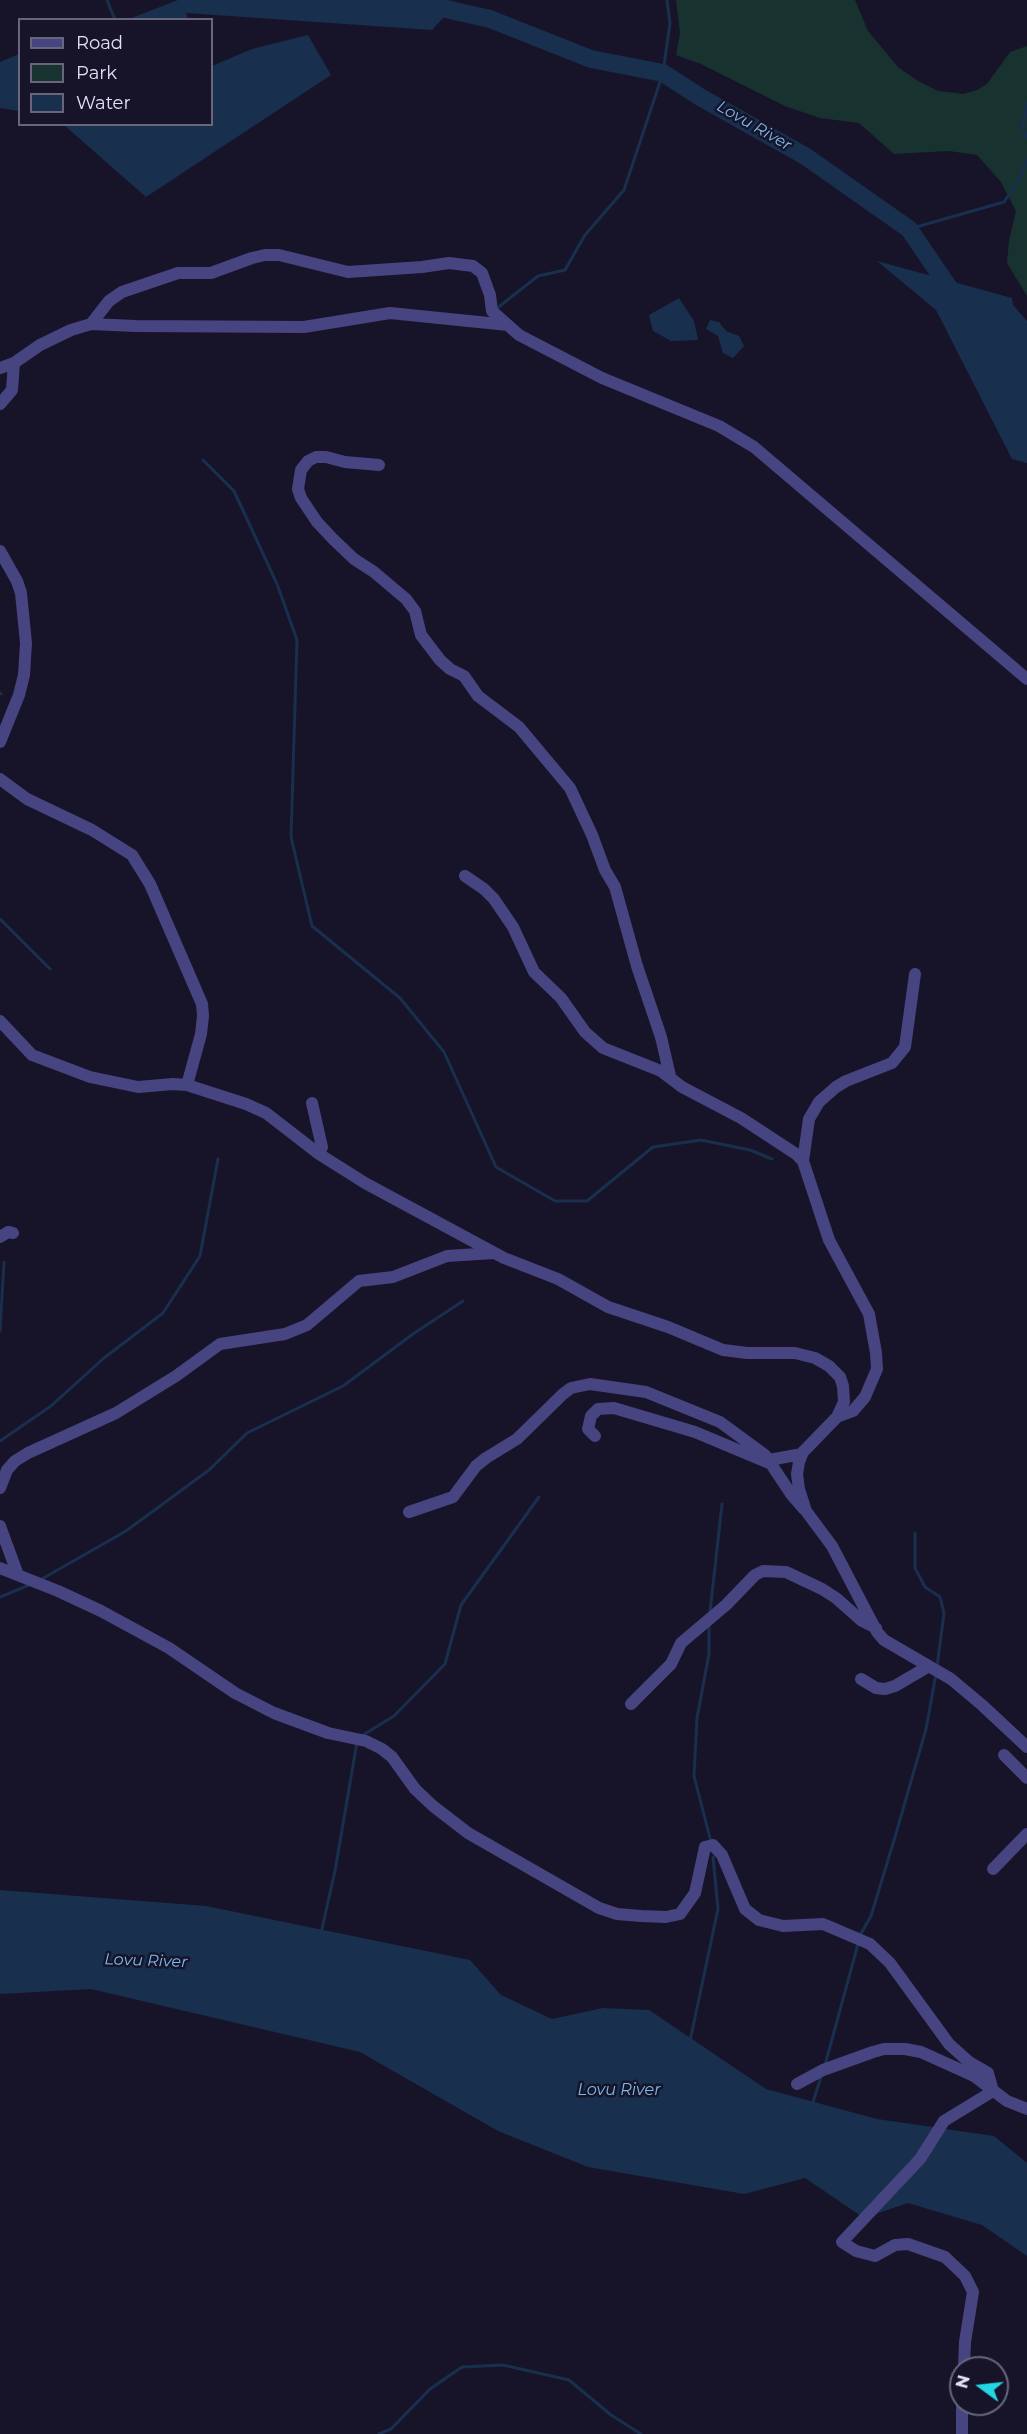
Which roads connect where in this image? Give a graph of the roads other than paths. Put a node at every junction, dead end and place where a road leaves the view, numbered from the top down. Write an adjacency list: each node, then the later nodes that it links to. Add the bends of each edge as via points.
1 (91, 324): 2 (street, via 304,327 390,313); 2 (street, via 109,301 137,286 178,273 211,273 252,258 279,255 348,272 449,263 472,266 482,273 492,311); 3 (street, via 40,345)
2 (509, 326): 8 (street, via 602,378 718,426 754,447)
3 (14, 363): 4 (street); 5 (street, via 12,390)
4 (0, 368)
5 (0, 404)
6 (380, 465): 14 (street, via 316,457 301,470 301,498 328,535 415,610 421,635 440,660 464,676 478,696 519,727 570,788 615,887 662,1037)
7 (0, 551): 9 (street, via 21,593 26,660 19,695)
8 (1027, 679)
9 (0, 742)
10 (0, 779): 15 (street, via 27,799 92,830 132,855 146,876 202,1004 201,1034)
11 (465, 876): 14 (street, via 494,899 513,927 534,972 561,998 593,1040 611,1053)
12 (915, 974): 18 (street, via 905,1047 892,1063 846,1081 819,1102 809,1119)
13 (0, 1021): 15 (street, via 32,1055 90,1077 138,1087)
14 (670, 1076): 18 (street)
15 (187, 1085): 17 (street, via 266,1113)
16 (312, 1103): 17 (street, via 322,1147)
17 (319, 1154): 21 (street)
18 (803, 1161): 22 (street, via 829,1240 869,1314 876,1353 877,1369 865,1397 853,1411)
19 (13, 1233): 20 (street)
20 (0, 1237)
21 (494, 1252): 22 (street, via 558,1279 608,1307 715,1348 815,1358 835,1370 843,1386 844,1402); 26 (street, via 447,1256 393,1277 359,1281 307,1325 278,1336 220,1344 116,1413 15,1461)
22 (837, 1417): 24 (street)
23 (595, 1436): 25 (street, via 588,1426 593,1413 615,1408 695,1432)
24 (802, 1454): 25 (street); 27 (street, via 797,1474)
25 (770, 1462): 27 (street); 28 (street, via 720,1422 663,1397 607,1385 580,1385 563,1394 517,1439 486,1458 453,1497)
26 (0, 1488)
27 (806, 1511): 32 (street, via 832,1546)
28 (409, 1512)
29 (0, 1526): 31 (street)
30 (0, 1568): 31 (street)
31 (18, 1575): 42 (street, via 101,1611 169,1648 256,1704 328,1733 366,1741 382,1749 415,1789 468,1833 599,1908 641,1916 680,1914 694,1893 705,1847 713,1845 722,1855 745,1910 759,1920 783,1926 823,1924 870,1944 890,1963 949,2044 988,2073)
32 (876, 1628): 33 (street, via 884,1640); 35 (street, via 822,1589 786,1572 763,1571 681,1643 671,1664)
33 (929, 1666): 34 (street, via 885,1689); 36 (street, via 951,1679)
34 (861, 1679)
35 (631, 1704)
36 (1027, 1747)
37 (1004, 1755): 38 (street)
38 (1027, 1778)
39 (1027, 1834): 40 (street)
40 (993, 1869)
41 (797, 2084): 42 (street, via 873,2052 905,2049 921,2052 974,2076)
42 (993, 2091): 43 (street); 44 (street, via 944,2121 920,2159 842,2242 874,2256 894,2245 909,2244 945,2258 965,2276 973,2292)
43 (1027, 2109)
44 (964, 2356)
45 (962, 2416): 46 (street)
46 (962, 2434)

